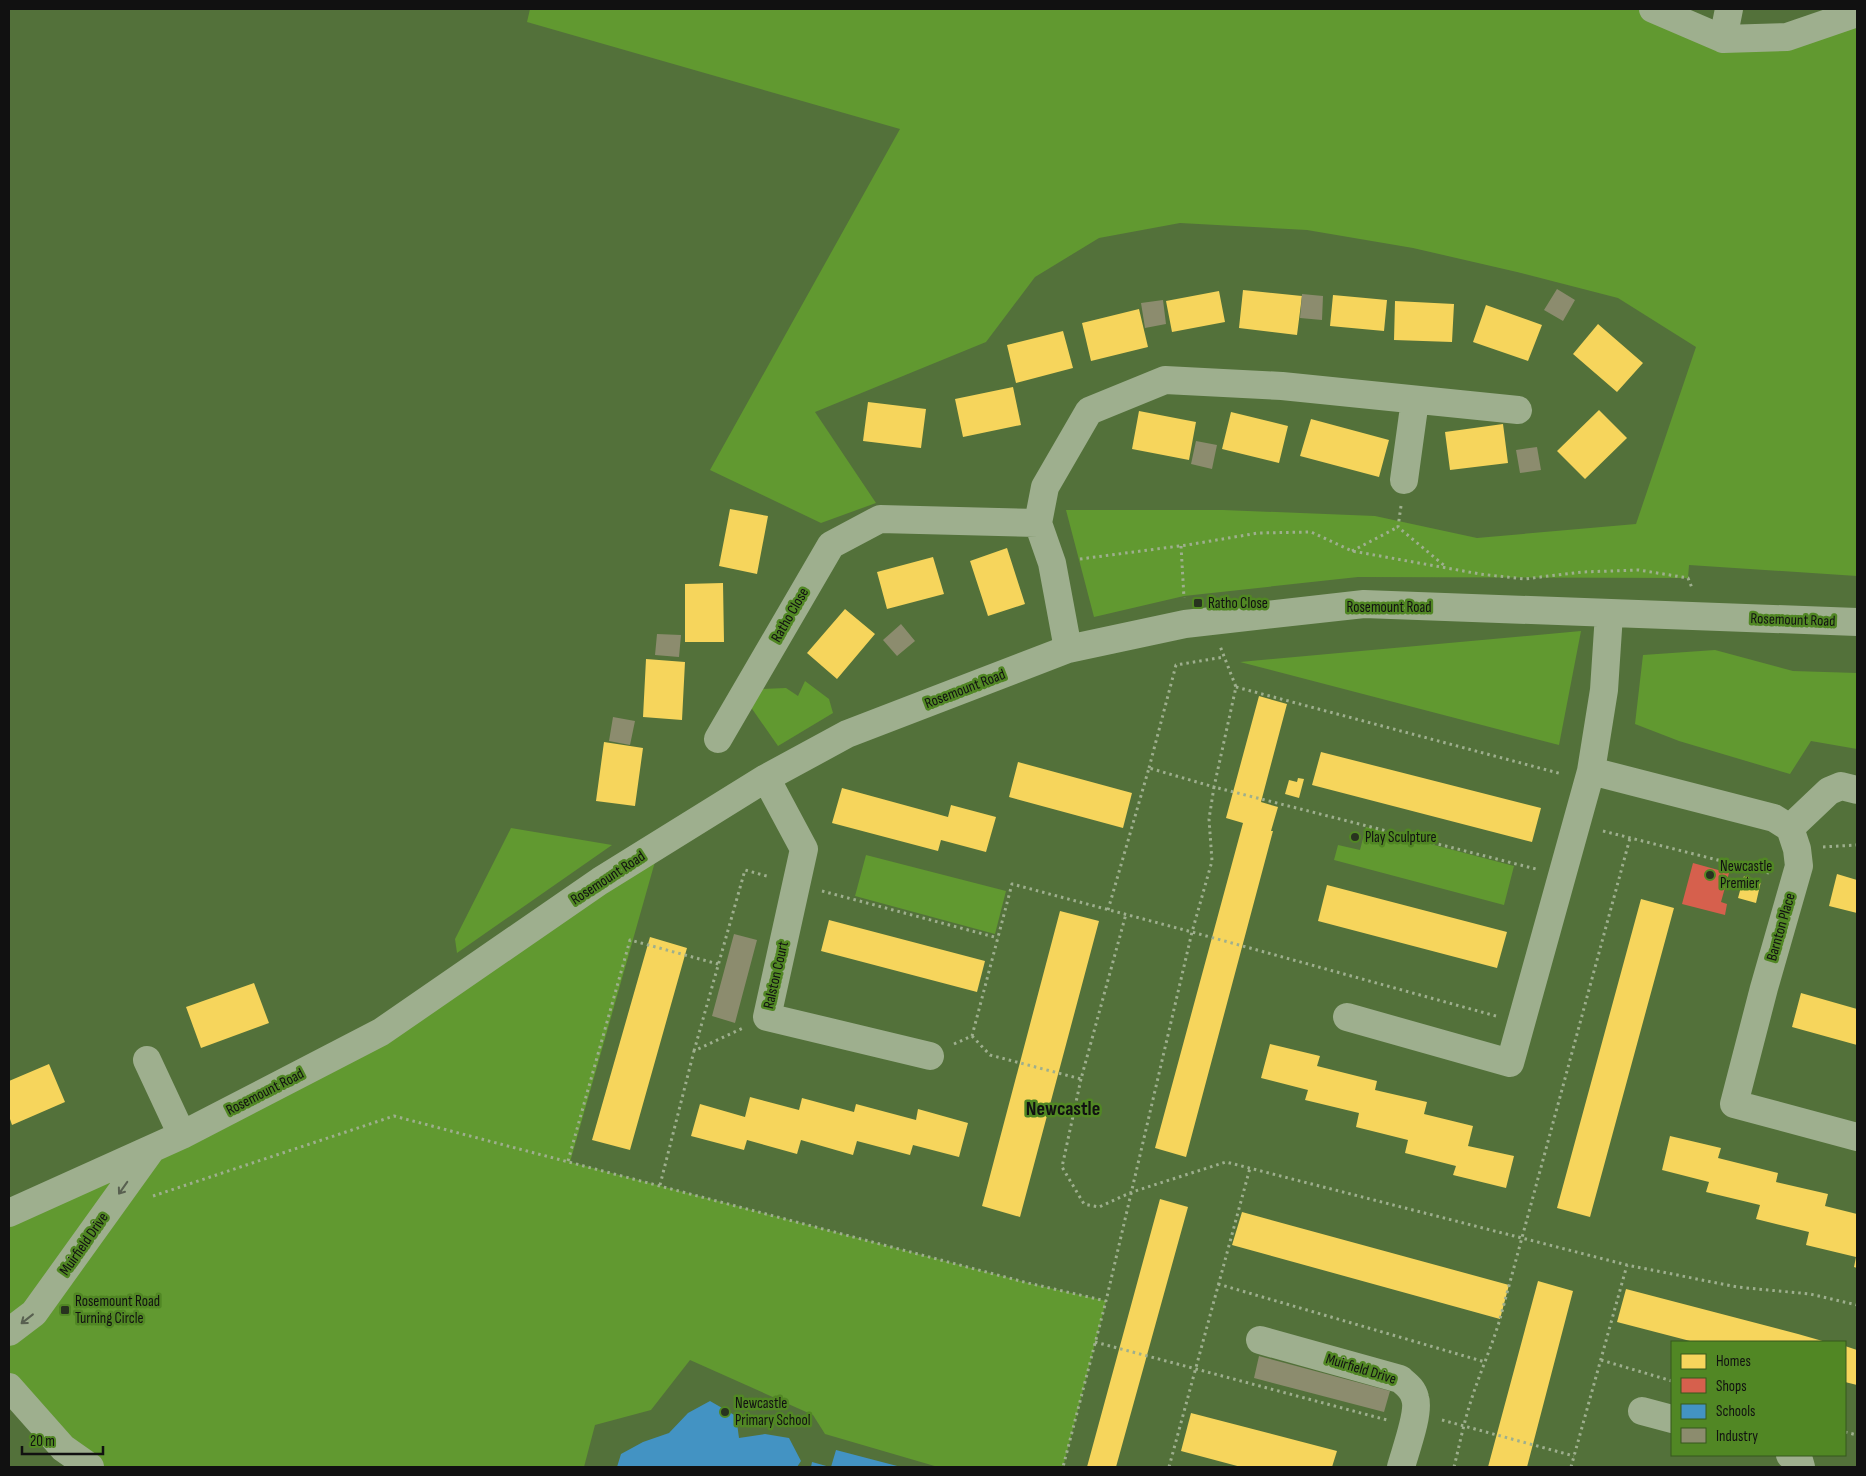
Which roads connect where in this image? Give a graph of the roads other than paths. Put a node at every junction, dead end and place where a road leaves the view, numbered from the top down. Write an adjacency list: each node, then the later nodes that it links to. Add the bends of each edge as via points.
1 (1653, 9): 4 (street)
2 (1729, 9): 4 (street)
3 (1857, 13): 4 (street, via 1787,37)
4 (1723, 39)
5 (1415, 400): 6 (street); 7 (street); 8 (street, via 1282,386 1165,380 1089,411 1045,487)
6 (1518, 410)
7 (1404, 480)
8 (1038, 523): 11 (street, via 1052,563); 12 (street, Ratho Close, via 880,519 831,545)
9 (1609, 614): 10 (street, Rosemount Road); 11 (street, Rosemount Road, via 1364,604 1197,623); 13 (street, via 1604,690)
10 (1857, 622)
11 (1068, 649): 14 (street, Rosemount Road, via 847,734)
12 (718, 739)
13 (1590, 776): 16 (street, via 1774,818); 17 (street, via 1510,1063)
14 (766, 778): 18 (street, Ralston Court, via 804,849 767,1017); 20 (street, Rosemount Road, via 600,881 381,1032)
15 (1857, 790): 16 (street, via 1841,786 1829,791)
16 (1793, 838): 21 (street, Barnton Place, via 1799,866 1734,1104)
17 (1346, 1017)
18 (930, 1056)
19 (146, 1060): 20 (street)
20 (182, 1135): 22 (street, Rosemount Road)
21 (1857, 1137)
22 (152, 1148): 23 (street, Rosemount Road); 24 (street, Muirfield Drive, one-way to 24, via 34,1313)
23 (9, 1213)
24 (9, 1332)
25 (1260, 1340): 31 (street, Muirfield Drive, via 1400,1379 1412,1389 1416,1399 1414,1420)
26 (9, 1387): 30 (street, via 63,1448)
27 (1642, 1411): 28 (street)
28 (1671, 1419)
29 (1792, 1456): 32 (street, via 1799,1460)
30 (90, 1467)
31 (1401, 1467)
32 (1801, 1467)

